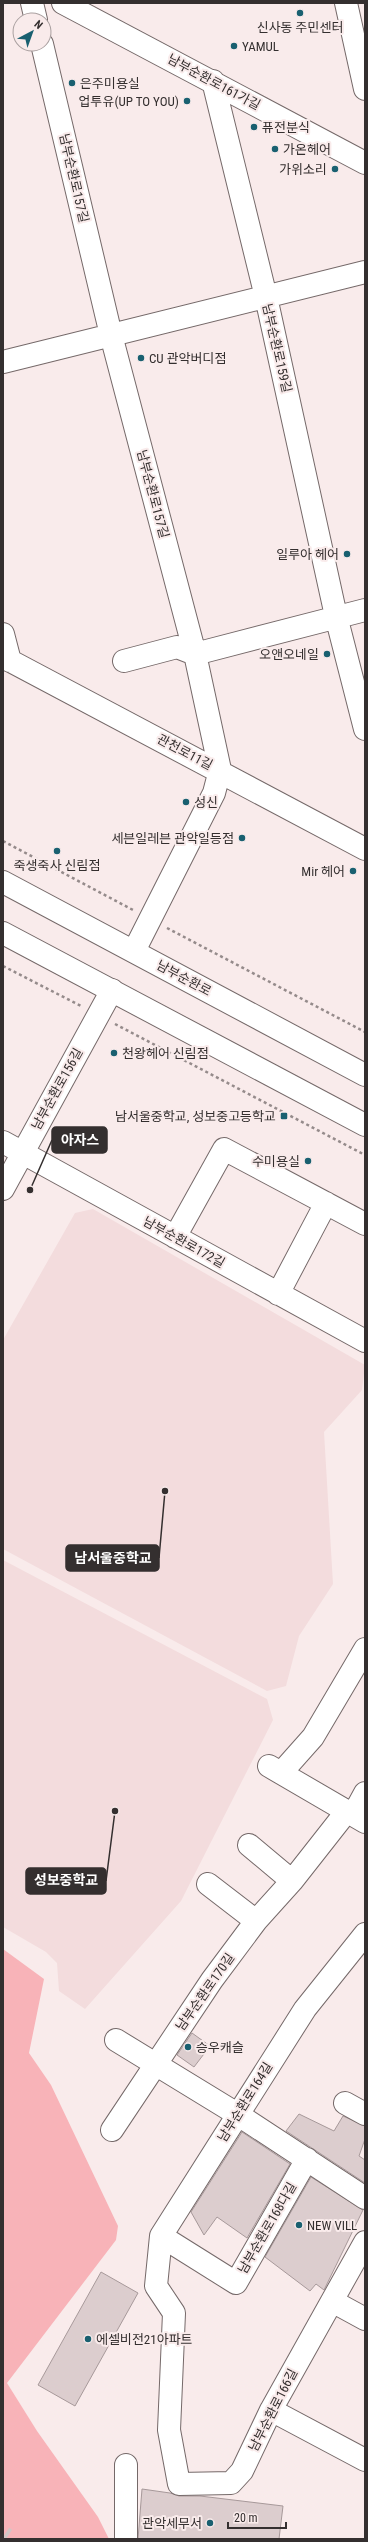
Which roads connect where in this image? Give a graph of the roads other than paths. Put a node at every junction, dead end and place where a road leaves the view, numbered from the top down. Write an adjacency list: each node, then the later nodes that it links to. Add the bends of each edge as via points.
1 (63, 3): 4 (street, 남부순환로161가길)
2 (346, 3): 5 (street)
3 (44, 52): 9 (street, 남부순환로157길)
4 (213, 81): 6 (street, 남부순환로161가길); 8 (street, 남부순환로159길)
5 (365, 89)
6 (365, 163)
7 (365, 272): 8 (street)
8 (266, 297): 9 (street); 12 (street, 남부순환로159길)
9 (111, 335): 10 (street); 14 (street, 남부순환로157길)
10 (3, 362)
11 (365, 610): 12 (street)
12 (336, 616): 14 (street); 17 (street, 남부순환로159길)
13 (3, 634): 15 (street)
14 (194, 654): 16 (street, via 177,647); 18 (street, 남부순환로157길)
15 (6, 659): 18 (street, 관천로11길)
16 (124, 661)
17 (365, 729)
18 (220, 770): 19 (street, 관천로11길); 22 (street, 남부순환로157길, via 214,793)
19 (365, 849)
20 (3, 882): 22 (street, 남부순환로)
21 (3, 933): 23 (street)
22 (134, 951): 24 (street, 남부순환로)
23 (112, 990): 25 (street); 27 (street, 남부순환로156길)
24 (365, 1075)
25 (365, 1125)
26 (3, 1142): 27 (street, 남부순환로172길)
27 (22, 1153): 28 (street, 남부순환로156길); 31 (street, 남부순환로172길)
28 (3, 1189)
29 (326, 1203): 30 (street); 31 (street, via 224,1148); 32 (street)
30 (365, 1224)
31 (175, 1236): 32 (street, 남부순환로172길)
32 (278, 1294): 33 (street, 남부순환로172길)
33 (365, 1341)
34 (365, 1649): 36 (street, via 313,1737 275,1770)
35 (365, 1792): 36 (street, 남부순환로170길)
36 (355, 1816): 38 (street, 남부순환로170길)
37 (249, 1845): 38 (street)
38 (292, 1881): 40 (street, 남부순환로170길)
39 (208, 1884): 40 (street)
40 (256, 1921): 43 (street, 남부순환로170길)
41 (365, 1934): 45 (street, 남부순환로164길, via 305,2009)
42 (116, 2040): 43 (street)
43 (154, 2063): 45 (street); 47 (street)
44 (345, 2103): 46 (street)
45 (237, 2114): 48 (street); 50 (street, 남부순환로164길)
46 (365, 2114)
47 (112, 2130)
48 (307, 2159): 49 (street); 50 (street, 남부순환로168다길, via 236,2283)
49 (365, 2198)
50 (162, 2236): 55 (street, 남부순환로164길, via 156,2286 174,2313)
51 (365, 2242): 52 (street, 남부순환로166길)
52 (332, 2301): 53 (street); 54 (street, 남부순환로166길)
53 (365, 2319)
54 (271, 2410): 55 (street, 남부순환로166길, via 242,2471 231,2483 179,2484); 56 (street)
55 (169, 2430)
56 (365, 2460)
57 (126, 2465): 58 (street)
58 (126, 2539)

